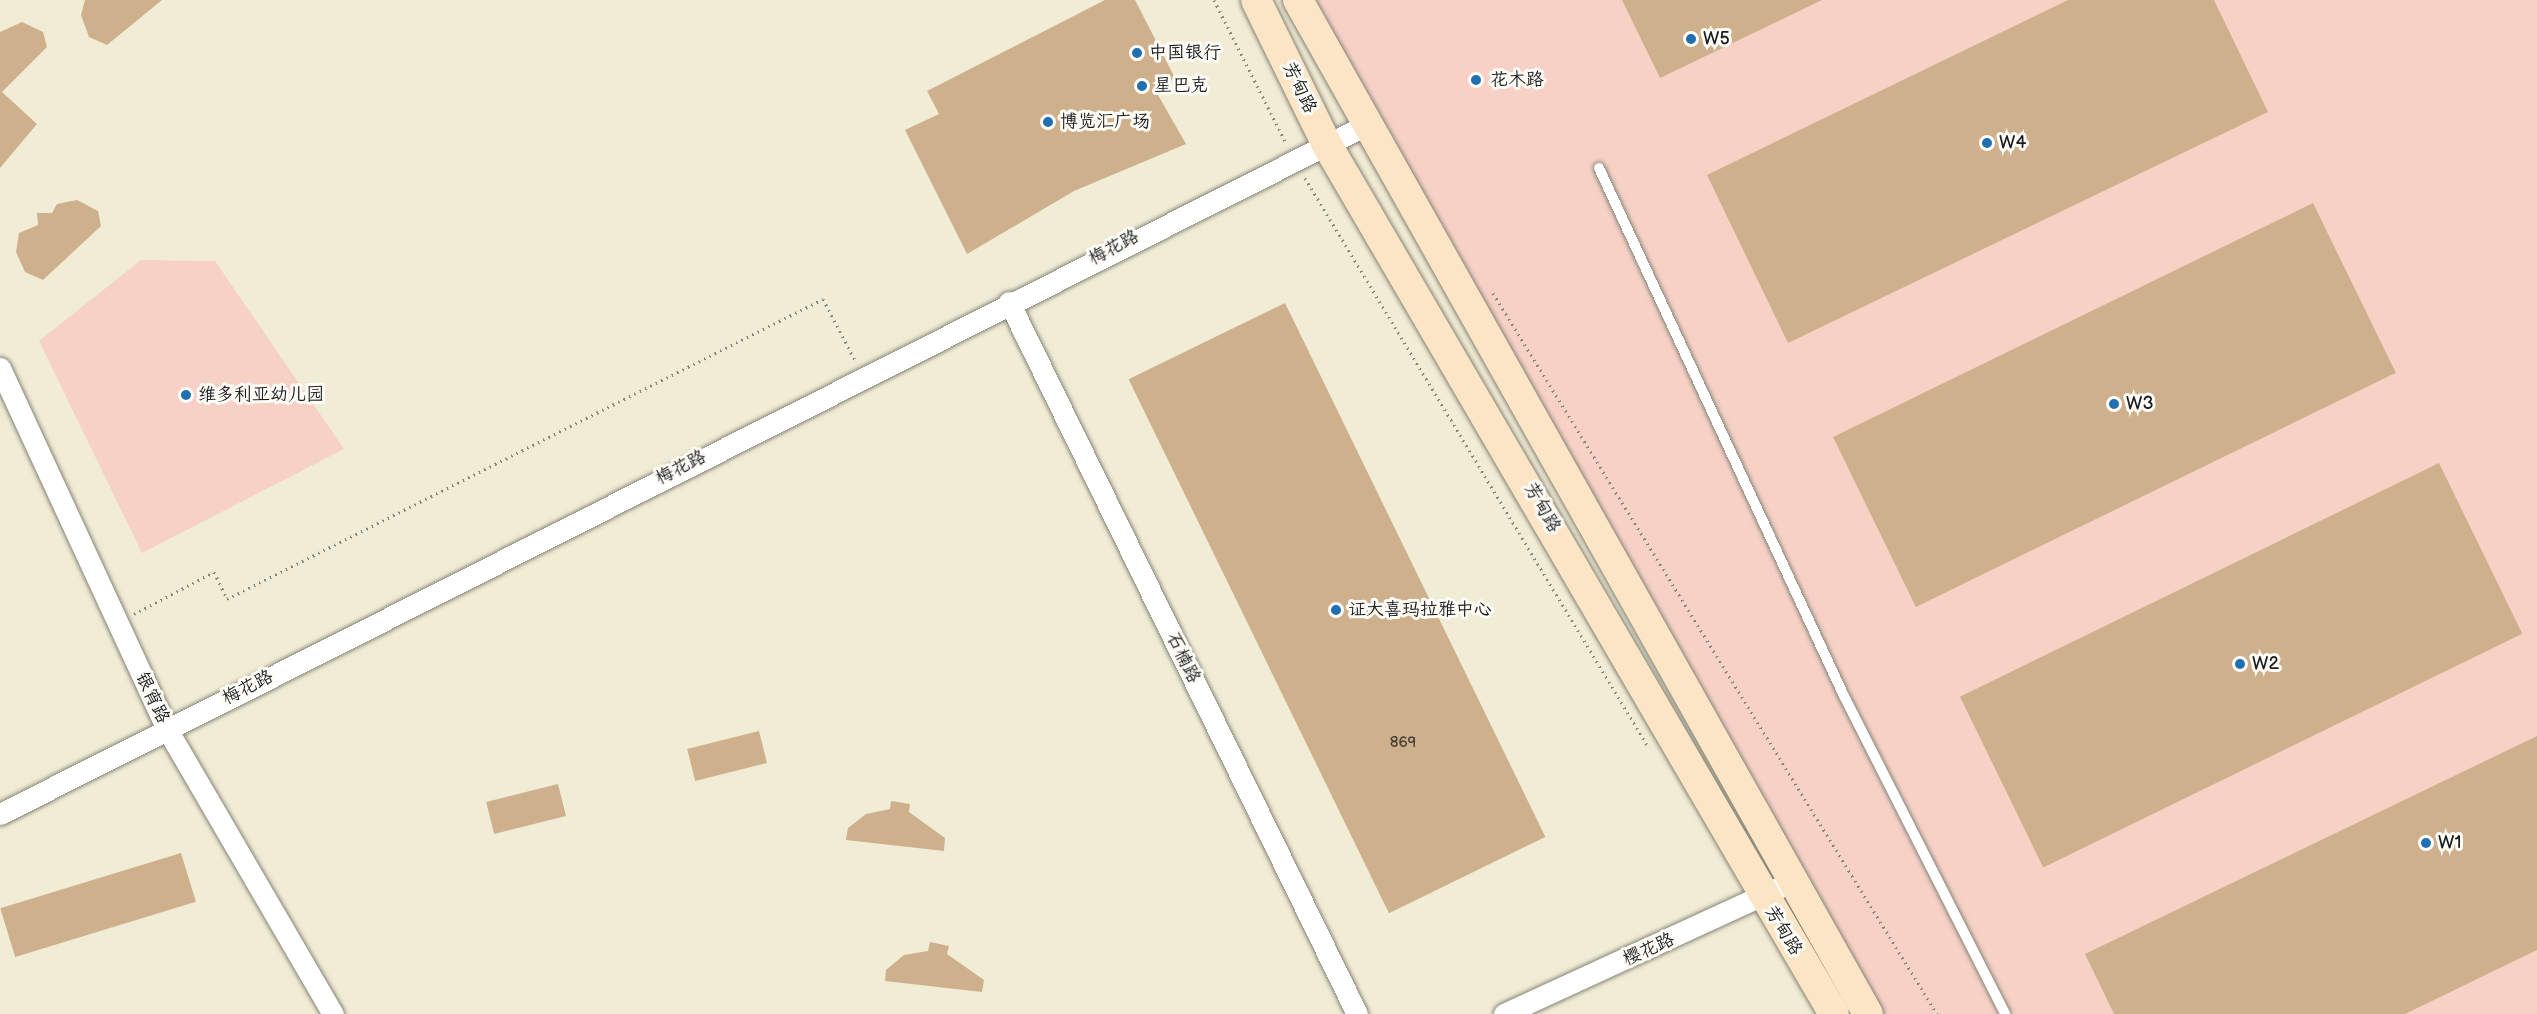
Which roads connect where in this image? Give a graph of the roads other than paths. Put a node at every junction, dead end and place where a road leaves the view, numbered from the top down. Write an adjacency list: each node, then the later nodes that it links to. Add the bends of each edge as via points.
1 (1256, 0): 4 (main road, 芳甸路)
2 (1298, 0): 3 (main road, 芳甸路)
3 (1364, 126): 4 (street, 梅花路); 10 (main road, 芳甸路)
4 (1326, 143): 6 (street, 梅花路); 11 (main road, 芳甸路)
5 (1599, 168): 17 (lane, via 1844,696)
6 (1009, 303): 8 (street, 梅花路); 13 (street, 石楠路)
7 (0, 368): 8 (street, 银宵路)
8 (167, 729): 9 (street, 梅花路); 12 (street, 银宵路)
9 (0, 814)
10 (1791, 882): 11 (street, 樱花路); 16 (main road, 芳甸路)
11 (1763, 898): 14 (street, 樱花路); 15 (main road, 芳甸路)
12 (333, 1014)
13 (1357, 1014)
14 (1504, 1014)
15 (1834, 1014)
16 (1868, 1014)
17 (2005, 1014)

